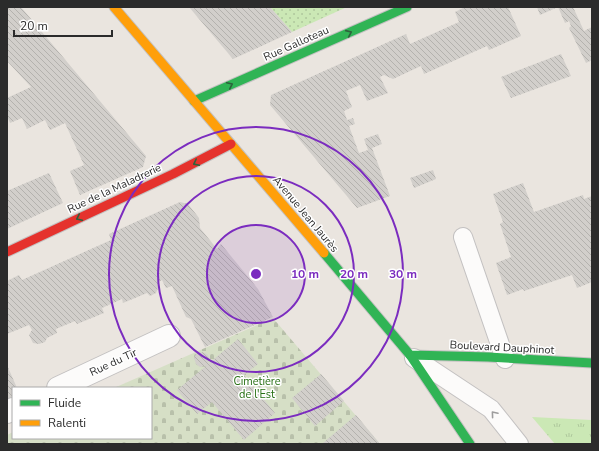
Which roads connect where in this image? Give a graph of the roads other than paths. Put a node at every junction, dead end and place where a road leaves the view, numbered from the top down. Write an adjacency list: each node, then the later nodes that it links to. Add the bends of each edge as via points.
1 (114, 7): 3 (main road, Avenue Jean Jaurès)
2 (406, 7): 3 (main road, Rue Galloteau, one-way to 2)
3 (194, 101): 4 (main road, Avenue Jean Jaurès)
4 (231, 144): 6 (main road, Rue de la Maladrerie, one-way to 6); 8 (main road, Avenue Jean Jaurès)
5 (463, 237): 9 (lane)
6 (7, 252)
7 (169, 336): 11 (street, Rue du Tir)
8 (410, 355): 9 (main road, Boulevard Dauphinot); 12 (main road, Avenue Jean Jaurès); 13 (lane, one-way to 8, via 491,409)
9 (505, 359): 10 (main road, Boulevard Dauphinot)
10 (592, 363)
11 (60, 387)
12 (470, 444)
13 (519, 444)

